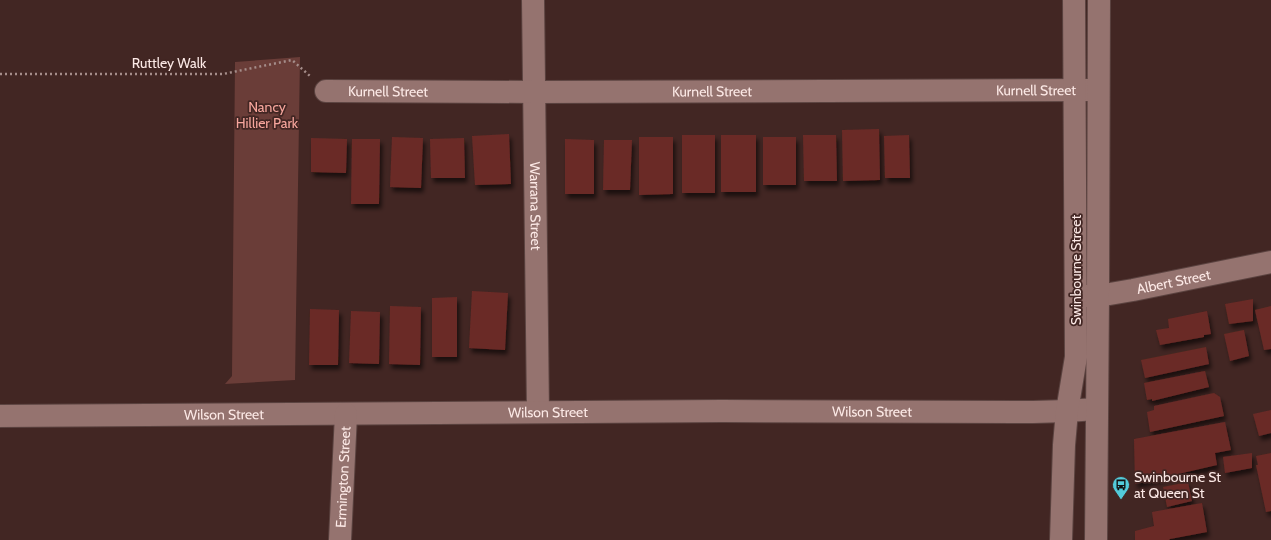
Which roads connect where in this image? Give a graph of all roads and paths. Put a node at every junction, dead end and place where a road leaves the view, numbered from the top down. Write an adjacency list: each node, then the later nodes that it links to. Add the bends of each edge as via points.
1 (533, 0): 8 (street, Warrana Street)
2 (1074, 0): 5 (street, Swinbourne Street)
3 (1099, 0): 6 (street, Swinbourne Street)
4 (0, 74): 7 (path, Ruttley Walk, via 223,74 292,60)
5 (1075, 90): 6 (street, Kurnell Street); 8 (street, Kurnell Street); 10 (street, Swinbourne Street)
6 (1098, 90): 11 (street, Swinbourne Street)
7 (326, 91): 8 (street, Kurnell Street)
8 (535, 92): 13 (street, Warrana Street)
9 (1271, 262): 11 (street, Albert Street)
10 (1076, 296): 11 (street, Albert Street); 14 (street, Swinbourne Street, via 1076,357)
11 (1098, 296): 12 (street, Swinbourne Street)
12 (1096, 409): 14 (street, Wilson Street); 19 (street, Swinbourne Street)
13 (538, 412): 14 (street, Wilson Street); 15 (street, Wilson Street)
14 (1067, 412): 18 (street, Swinbourne Street)
15 (346, 414): 16 (street, Wilson Street); 17 (street, Ermington Street)
16 (0, 416)
17 (340, 540)
18 (1061, 540)
19 (1096, 540)

